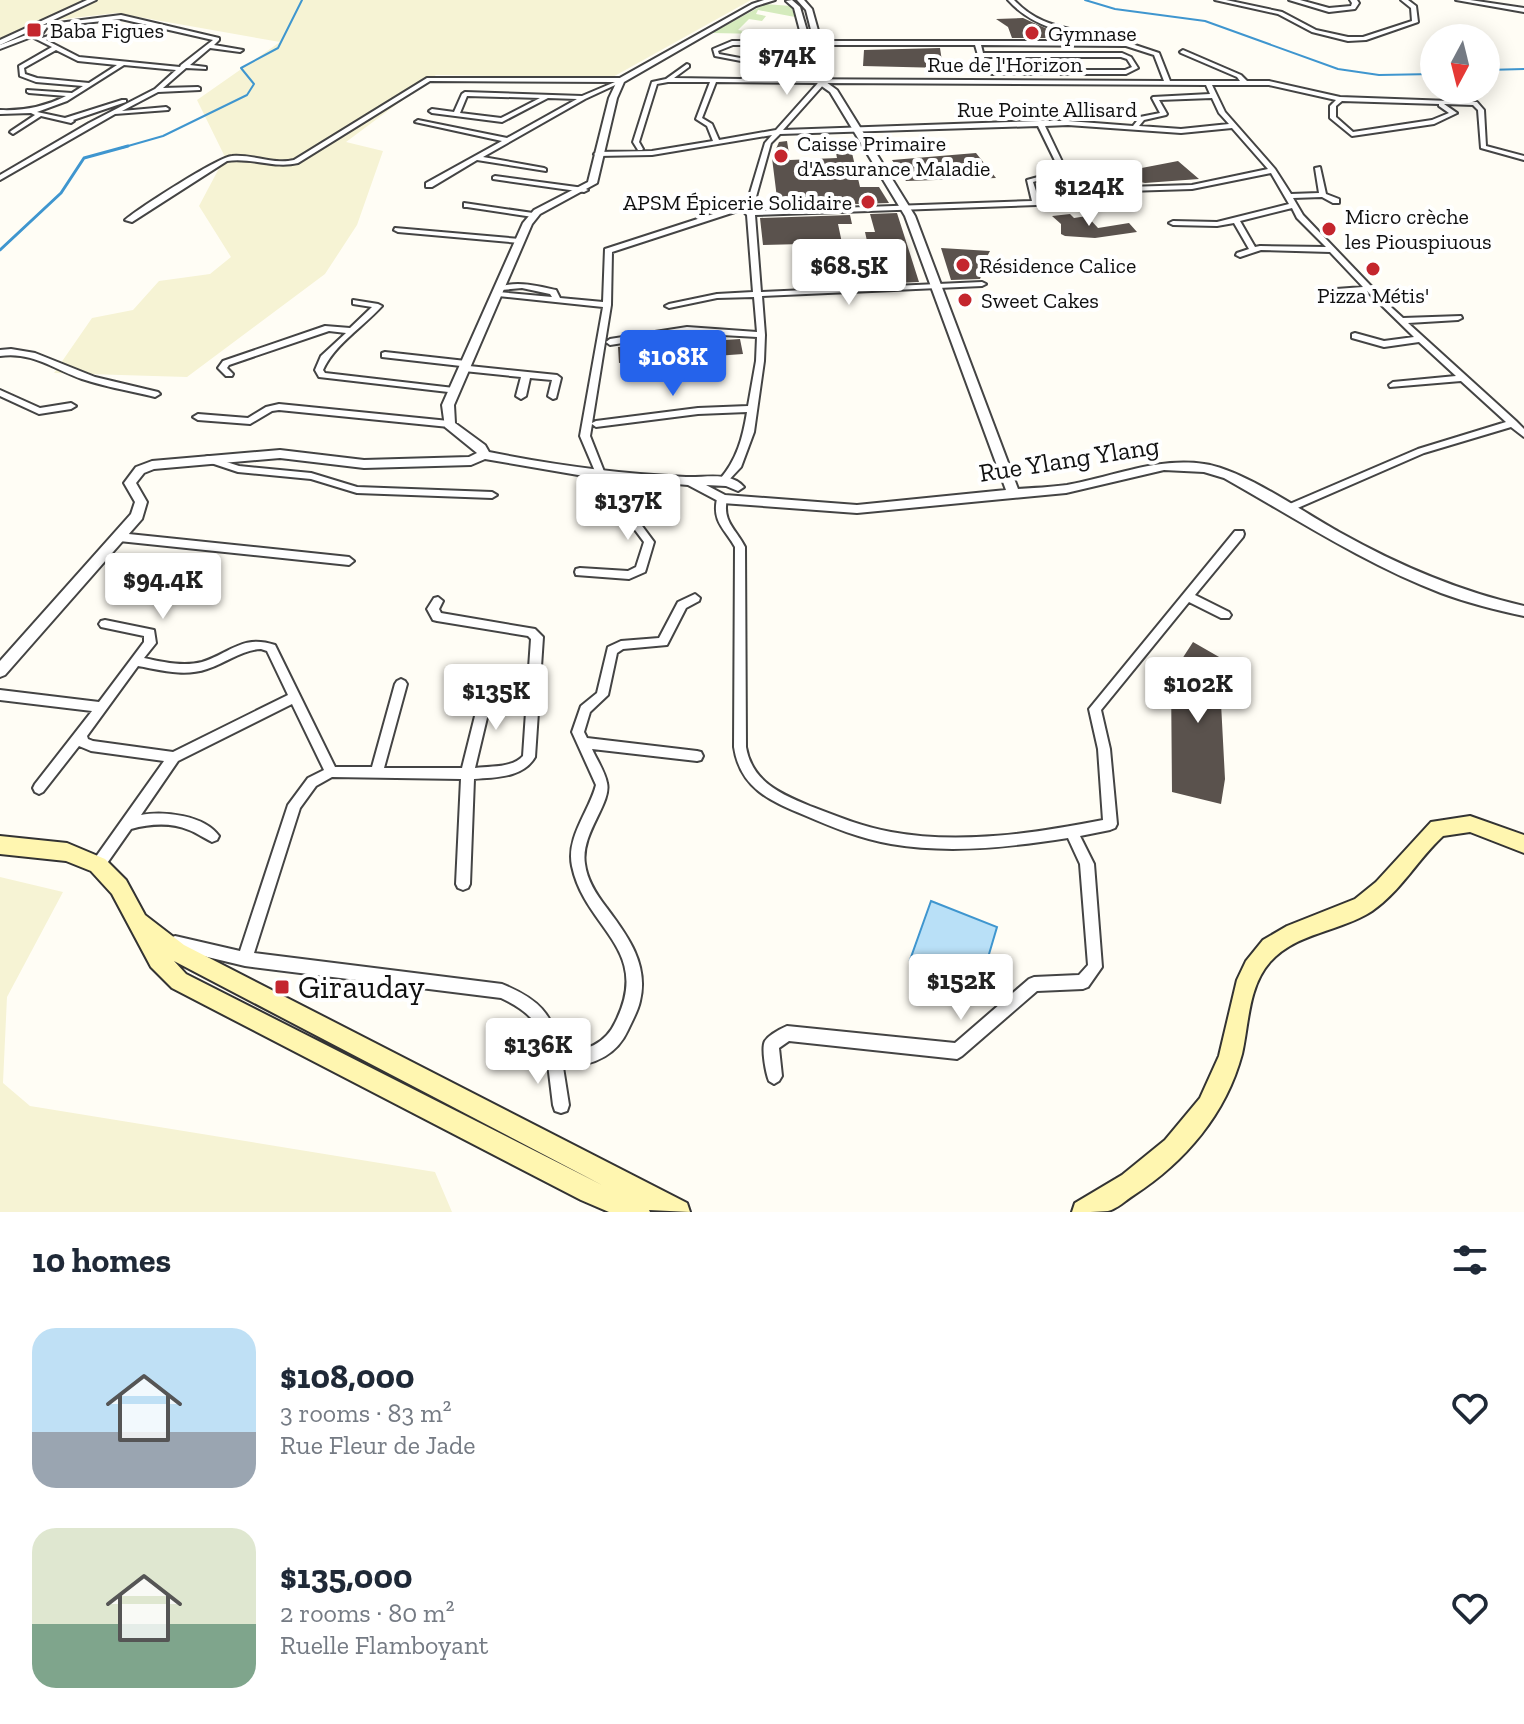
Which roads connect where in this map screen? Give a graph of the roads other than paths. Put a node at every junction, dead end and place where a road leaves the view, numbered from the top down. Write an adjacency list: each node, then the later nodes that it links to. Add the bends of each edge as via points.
1 (93, 0): 12 (street)
2 (785, 0): 9 (street); 16 (street, via 797,7)
3 (1011, 0): 15 (street, via 1042,22)
4 (1218, 0): 7 (street, via 1280,13 1314,31 1355,39 1415,22 1414,7)
5 (1292, 0): 6 (street, via 1339,10 1353,8)
6 (1353, 0)
7 (1404, 0)
8 (1459, 0): 10 (street)
9 (756, 2): 33 (street)
10 (1524, 10)
11 (154, 26): 12 (street, via 110,16); 14 (street); 19 (street, via 215,37)
12 (41, 31): 13 (street); 18 (street); 20 (street)
13 (59, 33)
14 (143, 34)
15 (1088, 40): 17 (street); 39 (street, via 1129,44 1157,54)
16 (813, 43): 17 (street); 28 (street, via 732,43 713,53); 37 (street, via 827,77)
17 (978, 44): 23 (street)
18 (0, 45)
19 (209, 46): 21 (street); 29 (street)
20 (55, 48): 25 (street, via 78,59); 42 (street, via 26,62 22,75)
21 (240, 50)
22 (1183, 52): 24 (street)
23 (981, 55): 32 (street, via 988,71); 32 (street, via 1118,55 1129,58 1135,68)
24 (1196, 58): 31 (street); 41 (street)
25 (122, 64): 29 (street); 42 (street)
26 (779, 65): 28 (street)
27 (687, 66): 34 (street)
28 (765, 66): 36 (street)
29 (182, 68): 30 (street); 44 (street)
30 (204, 68)
31 (1200, 71)
32 (1043, 72): 38 (street)
33 (622, 80): 49 (street); 73 (street); 92 (street, via 421,82 296,162 225,159)
34 (668, 80): 35 (street, Rue de l'Horizon); 72 (street, via 654,83 636,142)
35 (713, 82): 36 (street, Rue de l'Horizon); 71 (street, via 699,119 710,125)
36 (738, 82): 37 (street, Rue de l'Horizon)
37 (822, 82): 38 (street, Rue de l'Horizon); 67 (street, via 832,88); 69 (street)
38 (1047, 82): 39 (street, Rue de l'Horizon)
39 (1168, 83): 40 (street, Rue de l'Horizon)
40 (1208, 83): 41 (street, Rue de l'Horizon); 47 (street)
41 (1245, 83): 50 (street, Rue de l'Horizon, via 1280,84)
42 (89, 85): 46 (street)
43 (198, 89): 44 (street)
44 (157, 90): 51 (street)
45 (29, 91): 46 (street)
46 (72, 95): 60 (street)
47 (1214, 96): 65 (street, via 1155,98 1164,114 1142,118); 66 (street)
48 (547, 97): 49 (street); 58 (street, via 502,120); 58 (street, via 465,94)
49 (583, 98): 70 (street)
50 (1340, 99): 52 (street, Rue de l'Horizon); 53 (street, via 1333,106 1333,118 1355,134 1434,122 1454,113)
51 (138, 100): 59 (street); 61 (street)
52 (1420, 102)
53 (1437, 104)
54 (1476, 104): 75 (street, Rue de l'Horizon, via 1481,110 1483,147)
55 (166, 109): 59 (street)
56 (432, 111): 58 (street)
57 (0, 112): 60 (street)
58 (457, 112)
59 (112, 113): 64 (street)
60 (36, 114): 61 (street); 68 (street)
61 (65, 120): 64 (street)
62 (418, 122): 70 (street)
63 (1040, 123): 65 (street, Rue Pointe Allisard); 67 (street, Rue Pointe Allisard); 86 (street, via 1064,173 1030,179)
64 (91, 124): 79 (street)
65 (1136, 126): 66 (street, Rue Pointe Allisard, via 1190,131)
66 (1233, 126): 78 (street)
67 (859, 129): 69 (street, Rue Pointe Allisard); 90 (street)
68 (13, 132)
69 (775, 132): 71 (street, Rue Pointe Allisard); 89 (street)
70 (507, 140): 74 (street)
71 (716, 141): 73 (street, Rue Pointe Allisard, via 652,153)
72 (640, 149)
73 (597, 154): 82 (street, via 594,179)
74 (475, 158): 77 (street); 81 (street)
75 (1524, 158)
76 (1318, 168): 83 (street)
77 (544, 170)
78 (1273, 170): 84 (street); 86 (street, via 1197,186 1136,188)
79 (0, 178)
80 (495, 178): 82 (street)
81 (429, 185)
82 (584, 190): 91 (street)
83 (1323, 195): 84 (street); 85 (street)
84 (1289, 196): 88 (street)
85 (1336, 201)
86 (1036, 203): 90 (street)
87 (467, 205): 91 (street)
88 (1294, 205): 93 (street); 98 (street)
89 (749, 209): 90 (street); 105 (street); 107 (street, via 613,248 607,256)
90 (907, 209): 101 (street)
91 (533, 215): 96 (street)
92 (129, 220)
93 (1236, 220): 94 (street); 97 (street)
94 (1173, 223)
95 (398, 230): 96 (street)
96 (520, 241): 103 (street)
97 (1253, 250): 98 (street); 99 (street)
98 (1333, 250): 102 (street)
99 (1240, 255)
100 (982, 284): 101 (street)
101 (938, 287): 105 (street); 140 (street)
102 (1368, 289): 104 (street); 110 (street)
103 (499, 291): 107 (street); 118 (street)
104 (1323, 292)
105 (758, 295): 108 (street, via 700,297); 112 (street)
106 (356, 302): 111 (street, via 378,306)
107 (607, 305): 137 (street, via 585,436)
108 (669, 306)
109 (1458, 318): 110 (street)
110 (1401, 321): 114 (street)
111 (354, 331): 119 (street, via 328,328 226,363 222,368); 123 (street, via 324,358 322,375)
112 (761, 335): 115 (street, via 687,330); 129 (street)
113 (1355, 336): 114 (street, via 1384,344)
114 (1421, 339): 121 (street)
115 (610, 342)
116 (0, 353): 125 (street, via 21,352 81,375)
117 (385, 355): 118 (street)
118 (465, 366): 120 (street); 123 (street)
119 (229, 374)
120 (526, 374): 126 (street); 127 (street, via 558,379)
121 (1464, 378): 122 (street); 131 (street)
122 (1393, 385)
123 (454, 391): 132 (street)
124 (0, 393): 128 (street, via 39,411)
125 (155, 394)
126 (521, 396)
127 (553, 396)
128 (71, 406)
129 (753, 409): 133 (street); 138 (street)
130 (198, 417): 132 (street, via 244,421 279,407)
131 (1513, 423): 134 (street); 141 (street, via 1411,454)
132 (449, 424): 135 (street)
133 (596, 424)
134 (1524, 434)
135 (484, 455): 136 (street, via 471,461 376,464 280,454); 137 (street)
136 (208, 459): 139 (street, via 248,470 311,476 357,490); 143 (street, via 169,461 140,470 130,483 141,506)
137 (607, 475): 138 (street, Rue Ylang Ylang); 145 (street, via 627,497 623,507 649,542 641,569 629,575)
138 (726, 489): 140 (street, Rue Ylang Ylang, via 782,502 878,508); 168 (street, via 721,523 740,547 740,756 763,789 831,821 896,838 963,842)
139 (492, 495)
140 (1014, 495): 141 (street, Rue Ylang Ylang, via 1183,465 1228,475)
141 (1289, 508): 149 (street, Rue Ylang Ylang, via 1414,574)
142 (1239, 534): 146 (street)
143 (119, 537): 144 (street); 153 (street)
144 (349, 561)
145 (580, 572)
146 (1189, 597): 150 (street); 168 (street, via 1095,709 1110,824)
147 (695, 598): 160 (street, via 682,605 663,642 612,650 602,695 582,716)
148 (438, 601): 163 (street, via 433,609 437,617 531,632 539,644 531,680 529,757 517,768)
149 (1524, 611)
150 (1225, 615)
151 (105, 624): 152 (street, via 150,633 150,643)
152 (135, 661): 157 (street, via 196,668 244,647 266,646); 158 (street)
153 (0, 671)
154 (401, 684): 165 (street)
155 (489, 684): 163 (street)
156 (0, 695): 158 (street)
157 (294, 698): 162 (street); 164 (street)
158 (102, 707): 159 (street)
159 (81, 735): 162 (street, via 91,746); 166 (street)
160 (582, 743): 161 (street); 176 (street, via 602,785 580,838 578,866 588,891 626,943 633,1000 626,1021 603,1053 582,1060)
161 (697, 756)
162 (174, 757): 167 (street)
163 (468, 771): 165 (street); 173 (street)
164 (331, 772): 165 (street); 175 (street, via 312,782 294,805)
165 (377, 772)
166 (39, 788)
167 (130, 823): 169 (street, via 170,819 193,823); 172 (street)
168 (1071, 830): 177 (street, via 1087,864 1095,967 1083,982 1034,984 957,1051 787,1033 771,1045)
169 (212, 836)
170 (1524, 844): 181 (main road, via 1470,824 1438,828 1388,885 1359,907 1271,946 1247,978 1229,1059 1200,1117 1163,1160 1128,1188)
171 (0, 845): 172 (main road, via 67,852)
172 (98, 865): 174 (main road)
173 (463, 884)
174 (149, 929): 175 (street, via 206,953); 179 (main road, via 158,960 179,981 589,1192); 180 (main road, via 177,952)
175 (245, 959): 176 (street, via 502,991 540,1011 550,1032)
176 (553, 1059): 178 (street)
177 (774, 1076)
178 (561, 1105)
179 (638, 1212)
180 (678, 1212)
181 (1084, 1212)

